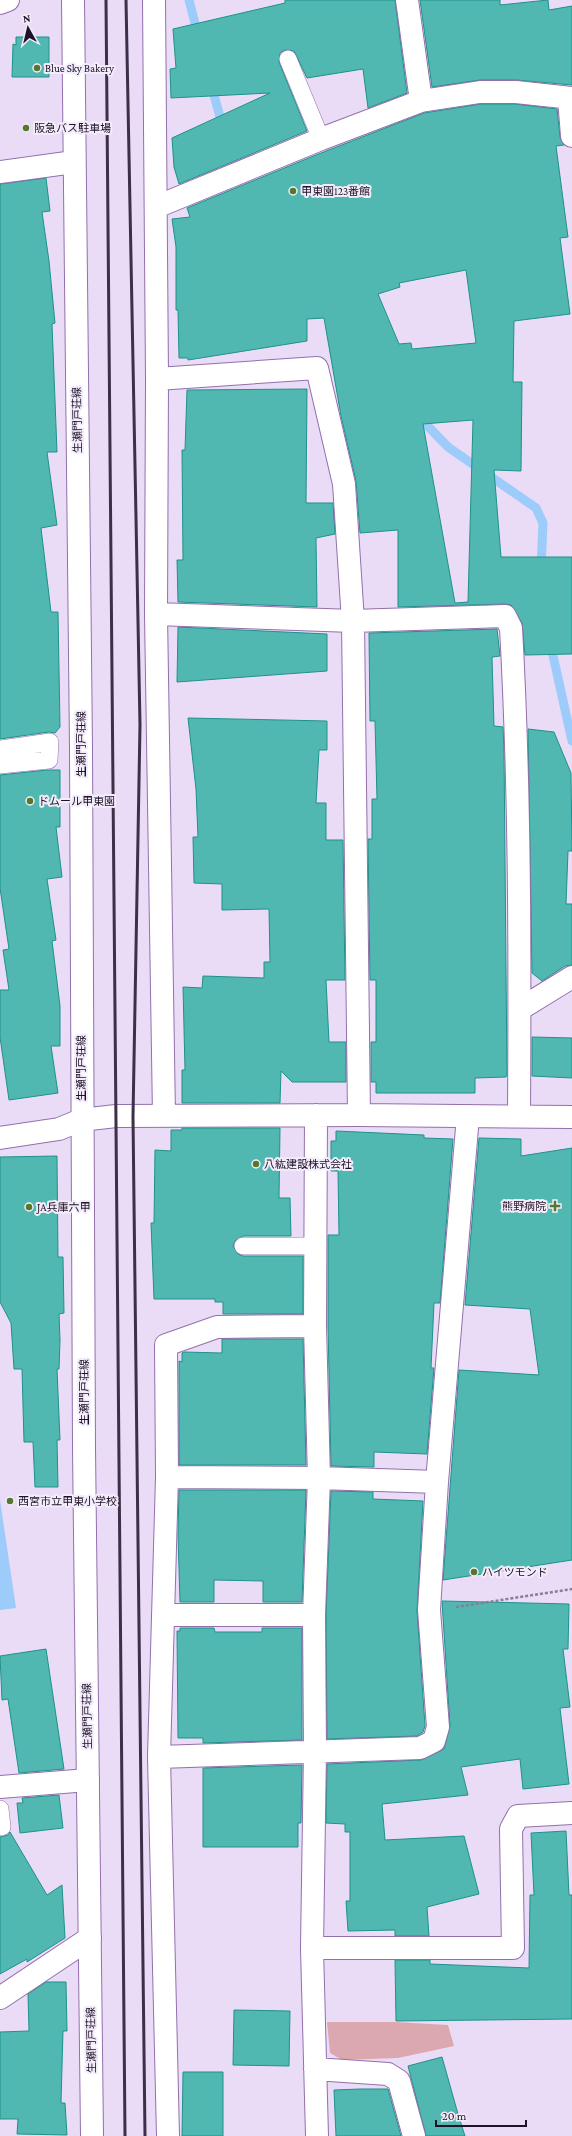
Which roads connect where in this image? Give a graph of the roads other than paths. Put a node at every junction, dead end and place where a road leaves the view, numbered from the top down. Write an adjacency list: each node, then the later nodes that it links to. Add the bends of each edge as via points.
1 (8, 0): 5 (street)
2 (73, 0): 11 (street, 生瀬門戸荘線)
3 (154, 0): 13 (street)
4 (407, 0): 8 (street)
5 (0, 3)
6 (288, 59): 10 (lane)
7 (571, 98): 8 (street, via 516,92 480,92); 9 (street)
8 (421, 101): 10 (street)
9 (572, 136)
10 (321, 139): 13 (street)
11 (74, 162): 12 (street); 27 (street, 生瀬門戸荘線, via 81,748)
12 (0, 172)
13 (156, 208): 14 (street)
14 (157, 379): 15 (street); 16 (street, via 317,368 344,484)
15 (156, 614): 16 (street); 23 (street)
16 (353, 621): 20 (street, via 505,616 511,628 516,718); 22 (street)
17 (0, 750): 18 (lane, via 50,742 49,760)
18 (0, 765)
19 (572, 977): 20 (street)
20 (520, 1009): 25 (street)
21 (316, 1115): 22 (street); 23 (street); 30 (street)
22 (359, 1115): 24 (street)
23 (164, 1116): 27 (street, via 116,1116)
24 (468, 1116): 25 (street); 34 (street)
25 (519, 1116): 26 (street)
26 (572, 1117)
27 (81, 1120): 28 (street, via 59,1129); 39 (street, 生瀬門戸荘線)
28 (0, 1138)
29 (243, 1246): 30 (lane)
30 (315, 1246): 31 (street)
31 (315, 1326): 32 (street, via 217,1327 166,1345); 33 (street)
32 (167, 1477): 33 (street); 35 (street)
33 (320, 1478): 34 (street); 36 (street)
34 (437, 1482): 37 (street, via 429,1610 438,1727 434,1741 420,1748)
35 (163, 1615): 36 (street); 38 (street)
36 (314, 1615): 37 (street)
37 (315, 1751): 38 (street); 45 (street)
38 (159, 1756): 49 (street)
39 (88, 1780): 40 (street); 44 (street, 生瀬門戸荘線)
40 (0, 1787)
41 (0, 1809): 43 (lane)
42 (572, 1813): 45 (street, via 518,1816 512,1829 513,1948)
43 (2, 1827)
44 (90, 1938): 46 (street); 48 (street, 生瀬門戸荘線)
45 (312, 1948): 47 (street)
46 (0, 1998)
47 (315, 2069): 50 (street); 51 (street, via 388,2074 399,2081)
48 (92, 2136)
49 (168, 2136)
50 (316, 2136)
51 (414, 2136)

